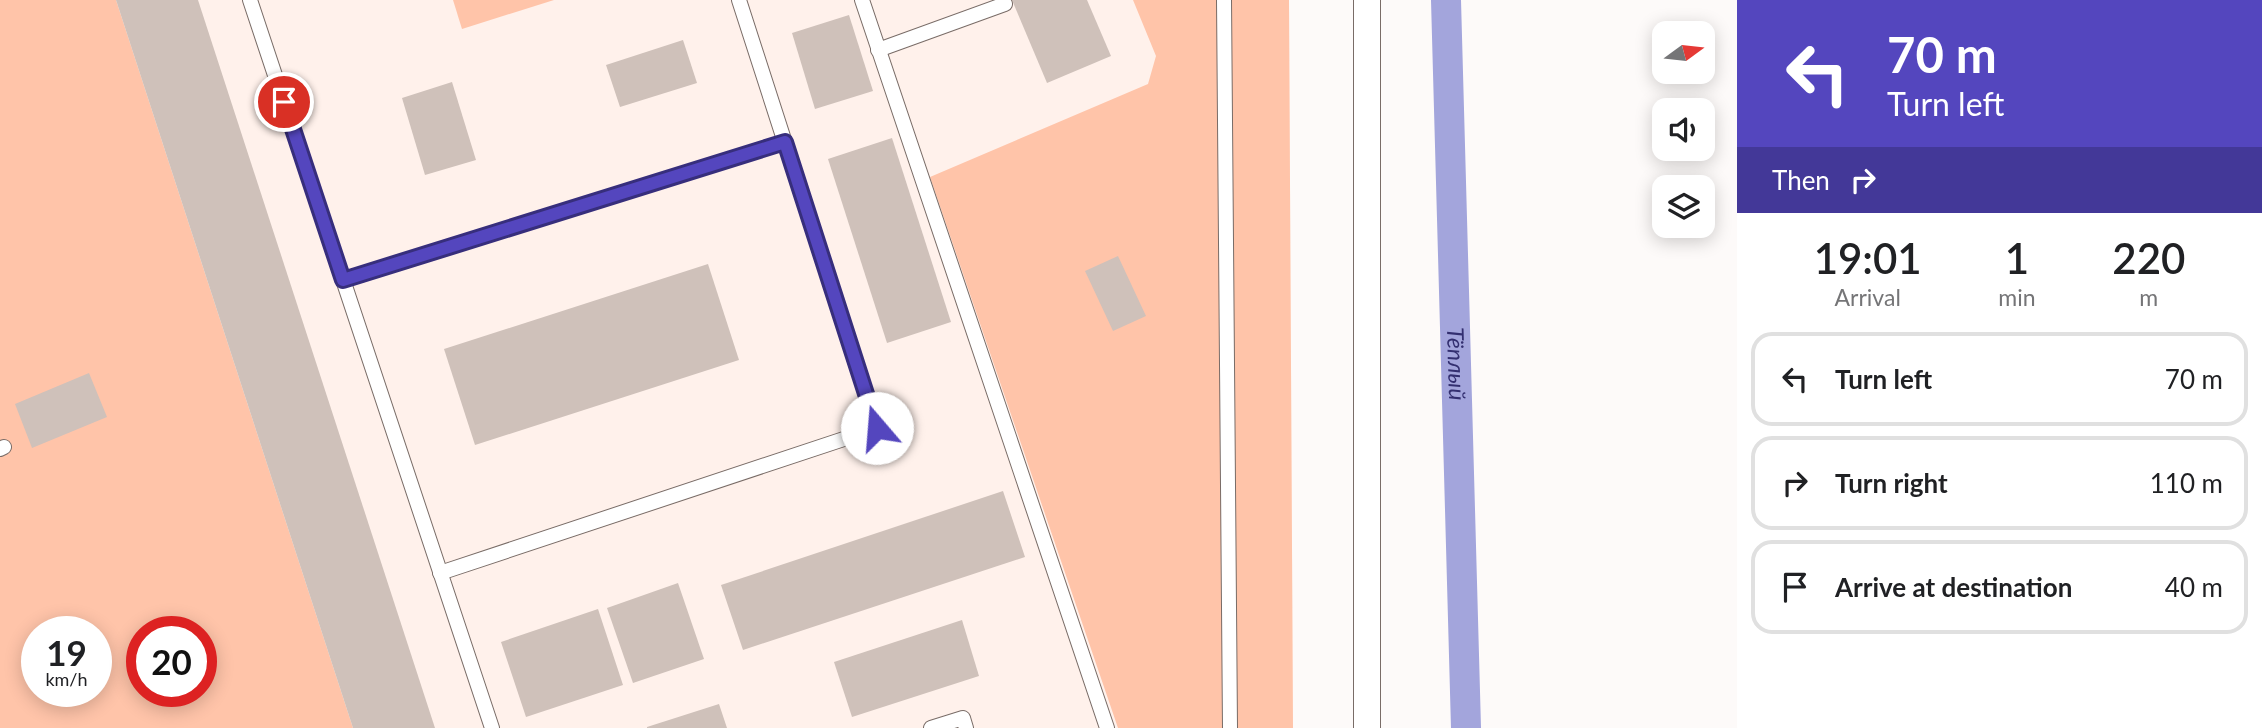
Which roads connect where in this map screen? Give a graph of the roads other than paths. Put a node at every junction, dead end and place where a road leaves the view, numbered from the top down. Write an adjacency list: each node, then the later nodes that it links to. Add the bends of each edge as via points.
1 (250, 0): 9 (lane)
2 (739, 0): 8 (lane)
3 (862, 0): 7 (lane)
4 (1224, 0): 15 (lane)
5 (1367, 0): 16 (street)
6 (1005, 4): 7 (lane)
7 (878, 50): 14 (lane)
8 (785, 142): 9 (lane); 10 (lane, via 877,428)
9 (343, 280): 10 (lane)
10 (440, 573): 11 (lane)
11 (492, 728)
12 (931, 728): 13 (lane, via 962,718)
13 (966, 728)
14 (1107, 728)
15 (1230, 728)
16 (1367, 728)

